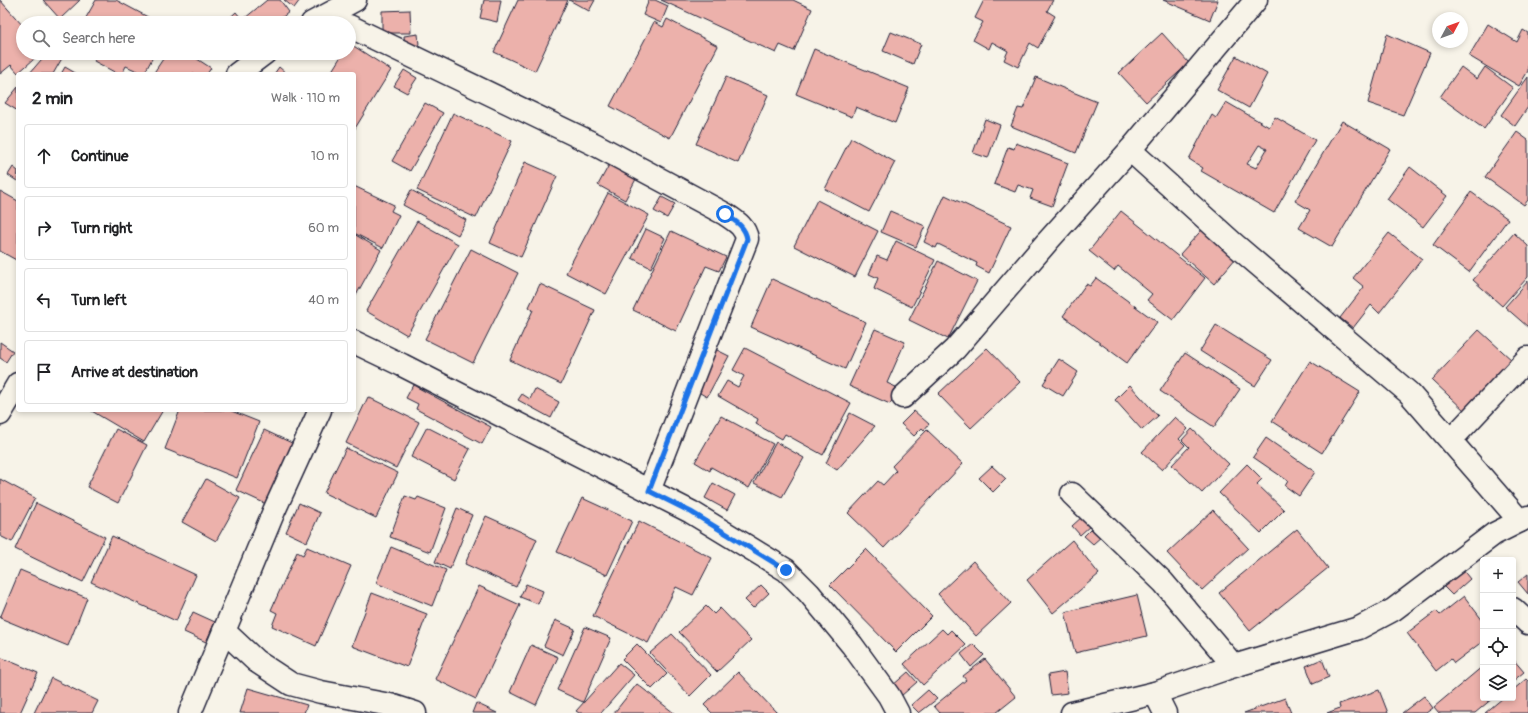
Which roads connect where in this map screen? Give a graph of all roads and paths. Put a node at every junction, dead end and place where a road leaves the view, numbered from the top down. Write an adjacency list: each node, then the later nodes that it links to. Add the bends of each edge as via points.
1 (355, 0): 3 (street)
2 (1256, 0): 7 (street)
3 (333, 16)
4 (356, 29): 15 (street, via 596,145 725,214 741,225 746,232 747,239)
5 (256, 60): 6 (street)
6 (240, 72)
7 (1130, 150): 11 (street, via 1046,242 955,349); 14 (street, via 1234,244 1409,393)
8 (356, 343): 15 (street)
9 (1528, 358): 14 (street)
10 (16, 387): 13 (street)
11 (903, 397)
12 (319, 412): 21 (street)
13 (0, 414)
14 (1451, 440): 17 (street, via 1468,464)
15 (649, 491): 26 (street, via 691,512 786,570 852,646 889,696)
16 (1072, 494): 22 (street, via 1163,582)
17 (1524, 519): 18 (street, via 1505,527)
18 (1482, 551): 22 (street, via 1393,610 1359,628)
19 (1516, 612): 20 (street)
20 (1528, 623)
21 (224, 631): 24 (street); 25 (street, via 256,661 291,684 390,705)
22 (1234, 666): 23 (street)
23 (1155, 693): 27 (street); 28 (street)
24 (190, 713)
25 (415, 713)
26 (898, 713)
27 (1072, 713)
28 (1165, 713)

